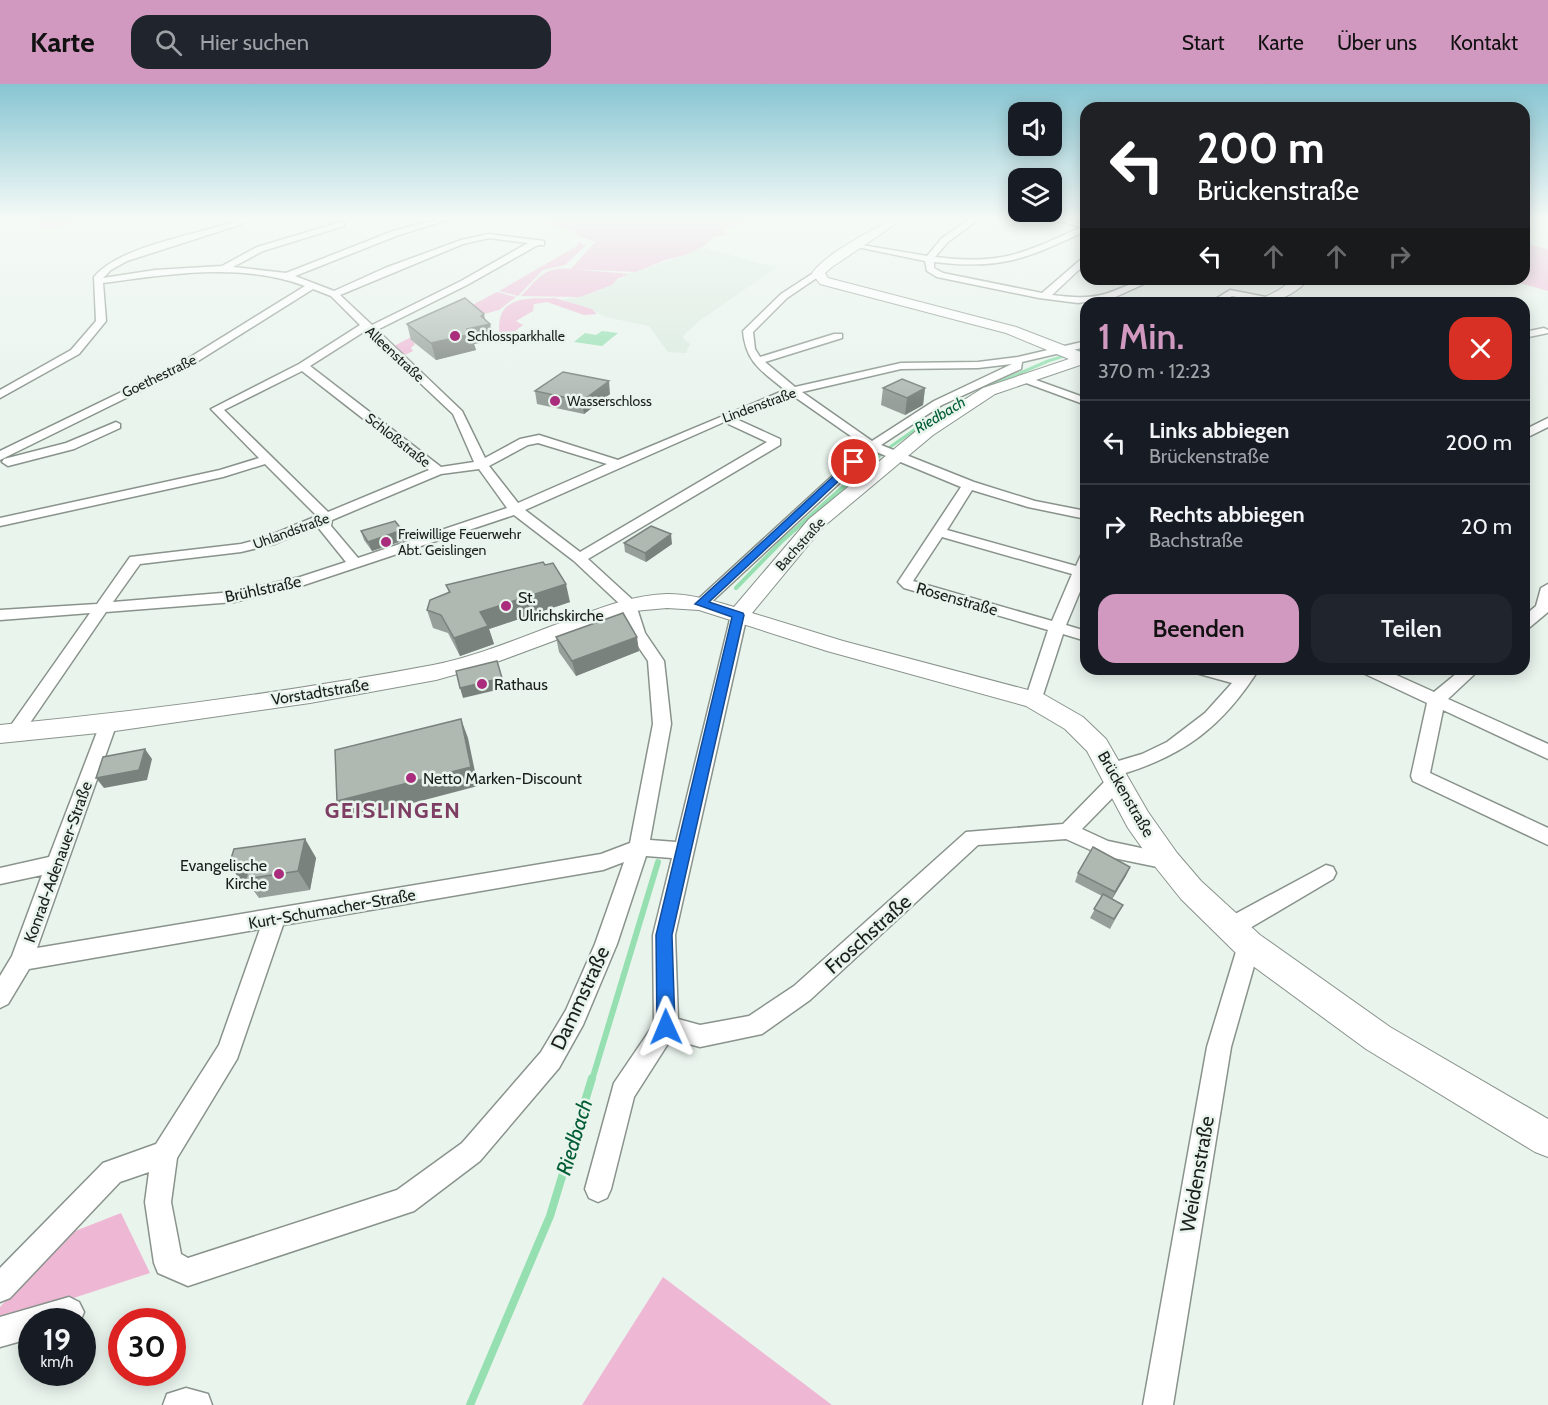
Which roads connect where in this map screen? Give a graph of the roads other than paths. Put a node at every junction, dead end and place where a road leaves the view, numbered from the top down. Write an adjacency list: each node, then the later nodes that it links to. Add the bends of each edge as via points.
1 (99, 281): 31 (street, via 101,321 75,352)
2 (298, 281): 11 (street, Alleenstraße)
3 (364, 281): 12 (street)
4 (468, 281): 21 (street)
5 (807, 281): 27 (street, via 784,296 748,331 750,350)
6 (824, 281): 25 (street, via 973,319)
7 (969, 281): 13 (street)
8 (1062, 281): 13 (street)
9 (1134, 285): 14 (street)
10 (1295, 285): 17 (street)
11 (311, 286): 12 (street, Alleenstraße); 41 (street, Goethestraße, via 183,366)
12 (334, 294): 21 (street, Alleenstraße)
13 (1046, 296): 18 (street)
14 (1099, 297)
15 (1220, 297): 16 (street, via 1227,290)
16 (1248, 297)
17 (1275, 297)
18 (1057, 298): 19 (street); 20 (street)
19 (1080, 298)
20 (1080, 308)
21 (367, 328): 28 (street); 45 (street, Alleenstraße, via 458,413)
22 (1544, 331): 23 (street)
23 (1530, 334)
24 (838, 336): 27 (street)
25 (1076, 353): 26 (street, Bachstraße); 29 (street, Bachstraße)
26 (1018, 360): 30 (street, Lindenstraße, via 901,366); 33 (street, Bachstraße, via 1017,367)
27 (757, 361): 30 (street)
28 (303, 366): 42 (street, via 217,409); 46 (street, Schloßstraße)
29 (1022, 378): 32 (street); 33 (street, Bachstraße)
30 (793, 391): 34 (street, Lindenstraße); 40 (street)
31 (0, 395)
32 (1080, 400)
33 (947, 407): 40 (street, Bachstraße); 40 (street, Bachstraße, via 927,431)
34 (724, 418): 44 (street, Lindenstraße); 53 (street, via 776,442)
35 (1548, 422): 37 (street)
36 (116, 426): 43 (street, via 70,446)
37 (1530, 430)
38 (1530, 433): 39 (street)
39 (1548, 436)
40 (884, 450): 47 (street); 58 (street, Bachstraße); 63 (street, Bachstraße)
41 (0, 456)
42 (268, 459): 50 (street); 51 (street, via 223,473)
43 (0, 464)
44 (619, 464): 45 (street, via 539,439 524,442); 48 (street, Lindenstraße)
45 (482, 465): 46 (street, Schloßstraße); 48 (street)
46 (438, 471): 50 (street, Uhlandstraße)
47 (969, 485): 49 (street); 52 (street, Rosenstraße)
48 (515, 509): 53 (street); 54 (street, Brühlstraße)
49 (1080, 514)
50 (327, 518): 54 (street, via 324,526); 61 (street, Uhlandstraße, via 241,548 135,560)
51 (0, 522)
52 (939, 532): 55 (street); 65 (street, Rosenstraße, via 905,582)
53 (579, 558): 59 (street)
54 (356, 565): 61 (street, Brühlstraße, via 234,597)
55 (1080, 566)
56 (1080, 576): 65 (street)
57 (1548, 588): 60 (street)
58 (701, 604): 59 (street, Brückenstraße, via 668,601); 63 (street, Brückenstraße)
59 (630, 605): 72 (street, Vorstadtstraße, via 478,661 436,672); 78 (street, Dammstraße, via 637,633 656,661 662,724)
60 (1545, 607): 64 (street)
61 (100, 609): 62 (street, Brühlstraße); 73 (street)
62 (0, 615)
63 (739, 615): 70 (street, Brückenstraße, via 835,646); 79 (street)
64 (1530, 619)
65 (1057, 628): 66 (street, Rosenstraße); 70 (street)
66 (1080, 634)
67 (1247, 675): 75 (street, via 1217,712 1160,755)
68 (1382, 675): 71 (street)
69 (1465, 675): 71 (street)
70 (1034, 700): 75 (street, Brückenstraße, via 1074,723 1097,745)
71 (1436, 700): 74 (street); 77 (street, via 1420,776)
72 (108, 723): 73 (street, Vorstadtstraße); 81 (street, Konrad-Adenauer-Straße)
73 (8, 733)
74 (1548, 752)
75 (1114, 775): 76 (street); 80 (street, Brückenstraße, via 1138,820)
76 (1068, 831): 80 (street, via 1104,848); 88 (street, Froschstraße, via 973,838 802,993 754,1026 700,1036)
77 (1548, 837)
78 (639, 848): 79 (street); 84 (street, Kurt-Schumacher-Straße, via 603,862); 90 (street, Dammstraße, via 576,1017 550,1060 471,1152 404,1202 188,1272 168,1263 158,1202)
79 (684, 850): 88 (street, via 664,935)
80 (1167, 861): 85 (street, Brückenstraße)
81 (57, 864): 83 (street); 86 (street, Konrad-Adenauer-Straße)
82 (1326, 873): 85 (street)
83 (0, 876)
84 (274, 919): 86 (street, Kurt-Schumacher-Straße); 90 (street, via 229,1051)
85 (1240, 937): 89 (street, Brückenstraße, via 1378,1038); 97 (street, Weidenstraße)
86 (22, 960): 87 (street, Konrad-Adenauer-Straße)
87 (0, 997)
88 (666, 1027): 91 (street, via 623,1092)
89 (1546, 1132)
90 (165, 1154): 92 (street, via 112,1172)
91 (598, 1189)
92 (0, 1288)
93 (18, 1327): 94 (street)
94 (0, 1332)
95 (178, 1405): 96 (street)
96 (197, 1405)
97 (1158, 1405)

